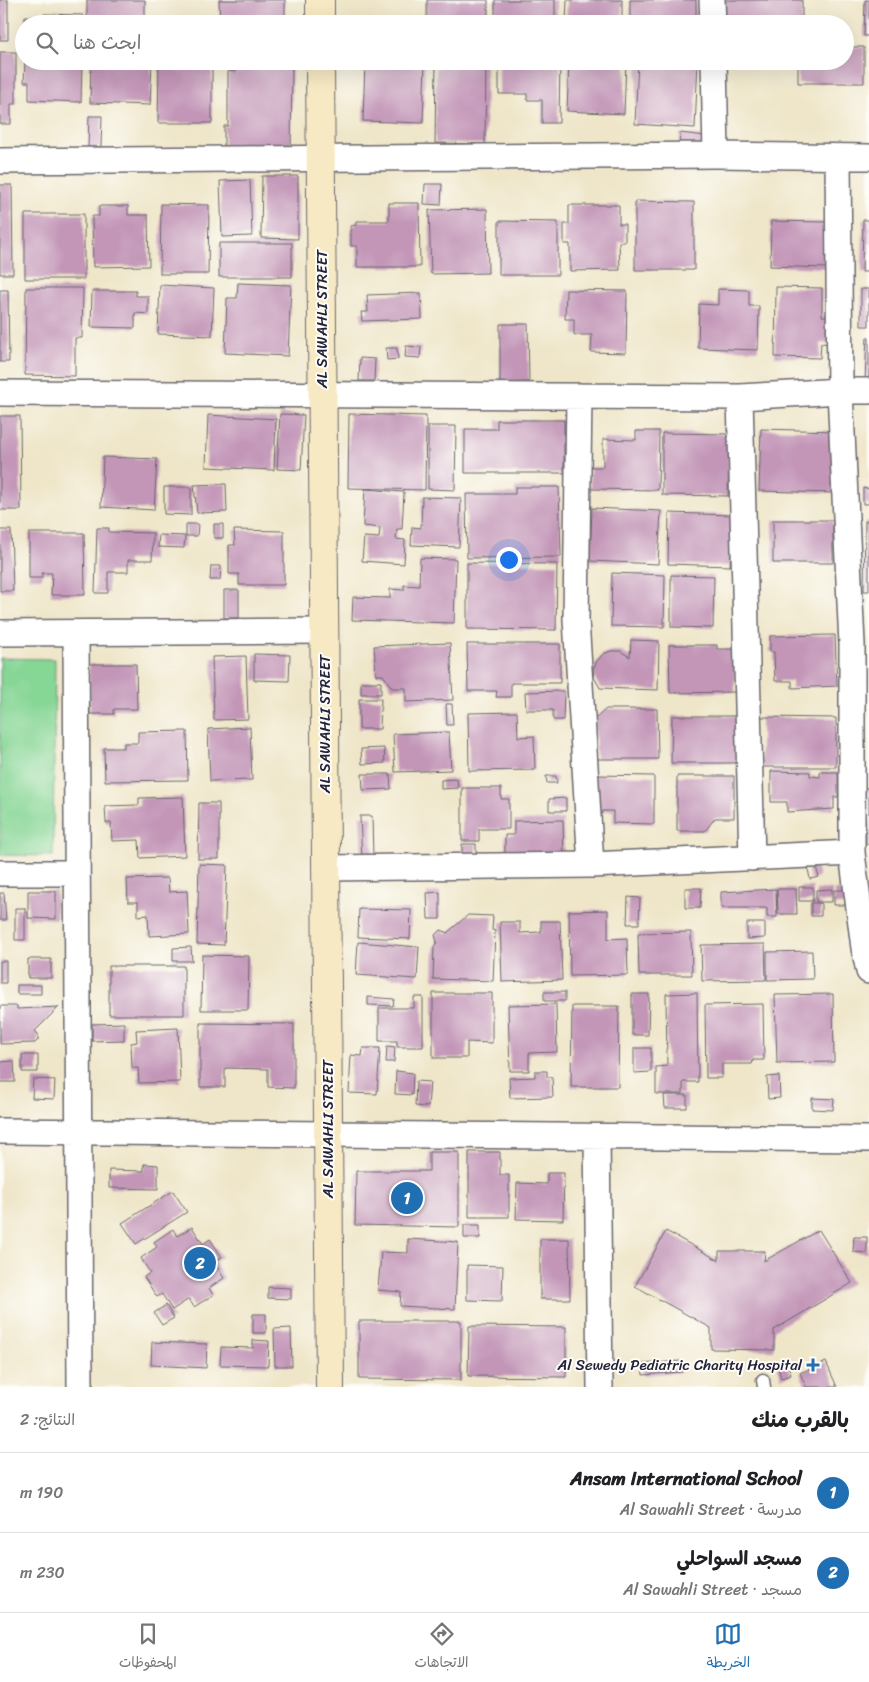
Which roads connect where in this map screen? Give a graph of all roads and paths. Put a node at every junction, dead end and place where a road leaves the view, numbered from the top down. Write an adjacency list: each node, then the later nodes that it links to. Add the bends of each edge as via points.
1 (320, 0): 3 (street)
2 (712, 0): 4 (street)
3 (320, 15)
4 (713, 15)
5 (320, 70): 10 (street, AL SAWAHLI STREET)
6 (714, 70): 7 (street)
7 (716, 155): 8 (street); 10 (street)
8 (838, 157): 9 (street); 12 (street)
9 (869, 157)
10 (321, 159): 11 (street); 15 (street, AL SAWAHLI STREET)
11 (0, 161)
12 (840, 391): 13 (street); 17 (street); 21 (street)
13 (869, 391)
14 (0, 394): 15 (street)
15 (323, 396): 16 (street); 18 (street, AL SAWAHLI STREET)
16 (579, 396): 17 (street); 25 (street, via 576,619)
17 (740, 397): 24 (street)
18 (325, 631): 20 (street); 26 (street, AL SAWAHLI STREET)
19 (0, 633): 20 (street)
20 (76, 633): 28 (street)
21 (860, 643): 22 (street)
22 (861, 768): 23 (street)
23 (852, 853): 24 (street); 29 (street)
24 (752, 858): 25 (street)
25 (591, 865): 26 (street)
26 (326, 868): 32 (street, AL SAWAHLI STREET)
27 (0, 873): 28 (street)
28 (76, 873): 31 (street)
29 (867, 956)
30 (0, 1131): 31 (street)
31 (78, 1132): 32 (street); 35 (street)
32 (328, 1134): 33 (street); 36 (street, AL SAWAHLI STREET)
33 (597, 1137): 34 (street); 37 (street)
34 (869, 1139)
35 (80, 1387)
36 (330, 1387)
37 (600, 1387)

